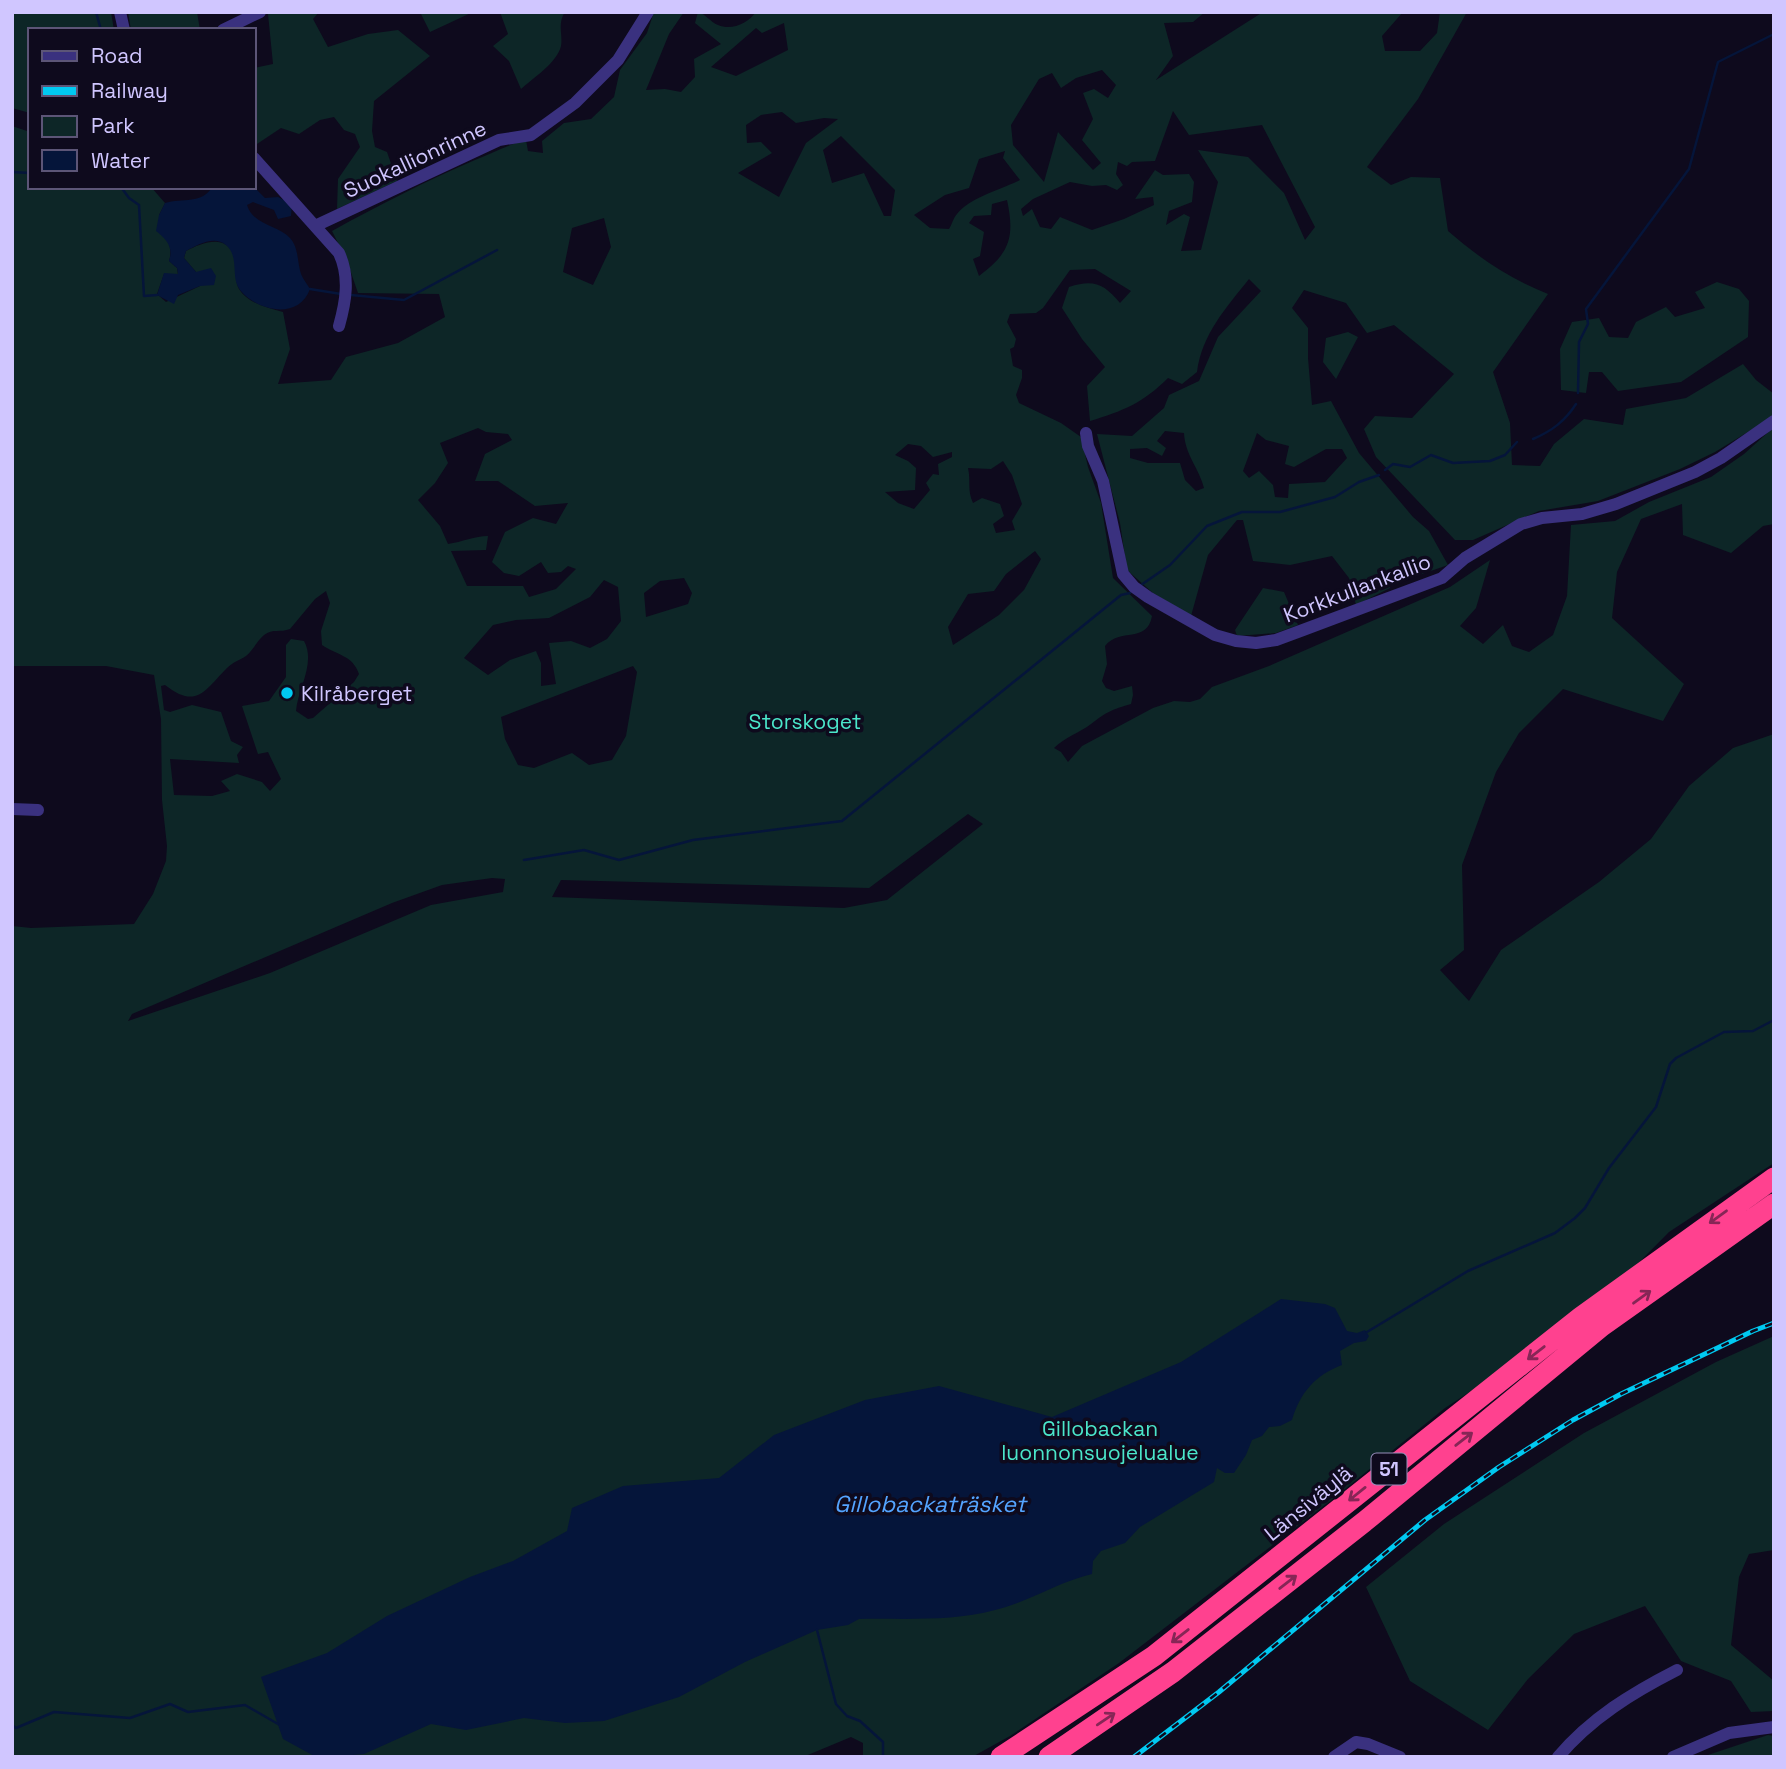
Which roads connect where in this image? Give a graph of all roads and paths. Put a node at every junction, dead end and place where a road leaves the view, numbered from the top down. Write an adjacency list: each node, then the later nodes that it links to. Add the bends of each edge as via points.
1 (260, 12): 3 (street)
2 (648, 12): 5 (street, Suokallionrinne, via 618,60 542,128 531,135 499,140)
3 (227, 28)
4 (256, 160): 5 (street)
5 (315, 226): 6 (street, via 345,266 346,297)
6 (339, 326)
7 (1774, 421): 8 (street, Korkkullankallio, via 1695,472 1616,504 1521,524 1441,578 1285,637 1256,643 1215,635 1192,624 1123,575 1103,481)
8 (1086, 433)
9 (12, 809): 10 (street)
10 (38, 810)
11 (1774, 1178): 15 (highway, Länsiväylä / 51, one-way to 15, via 1581,1317 1154,1656)
12 (1774, 1204): 16 (highway, 51, one-way to 12, via 1173,1672 1602,1326)
13 (1677, 1670): 19 (street, via 1606,1711)
14 (1774, 1727): 20 (street, via 1729,1733)
15 (1001, 1757)
16 (1049, 1757)
17 (1334, 1757): 18 (street, via 1356,1742)
18 (1400, 1757)
19 (1558, 1757)
20 (1673, 1757)

